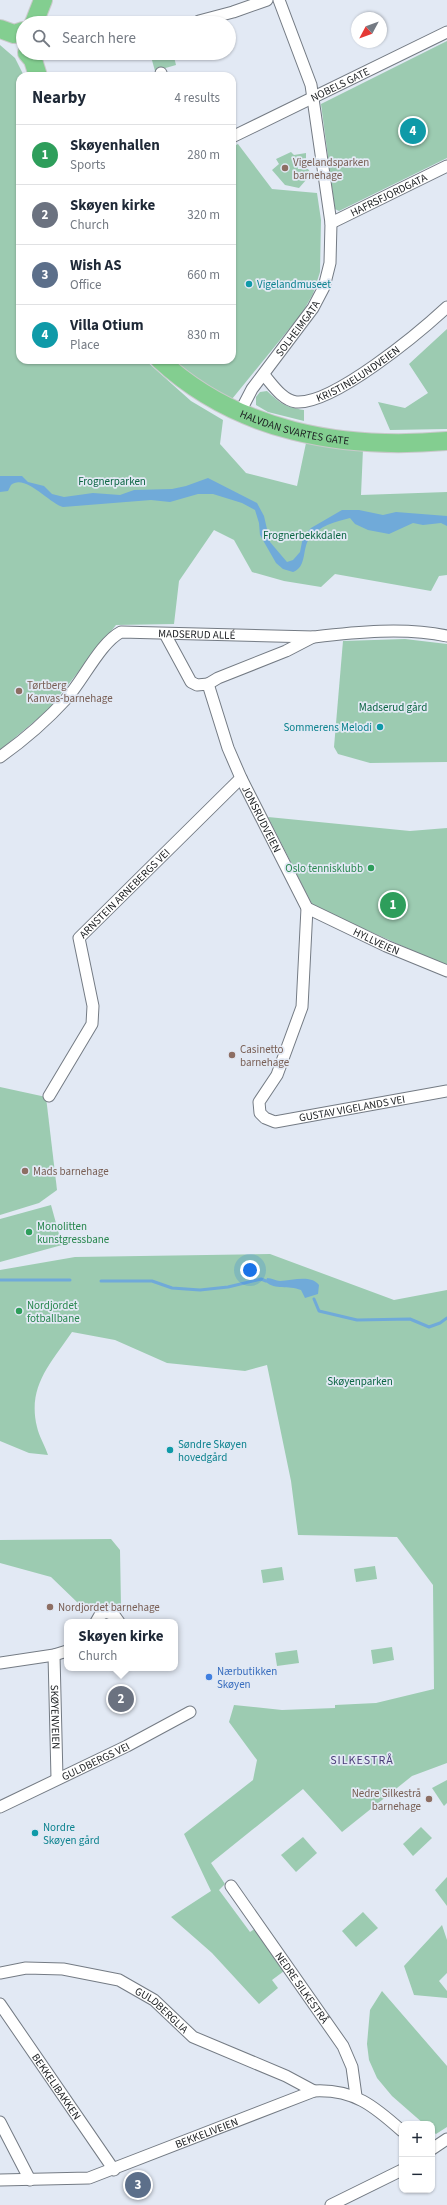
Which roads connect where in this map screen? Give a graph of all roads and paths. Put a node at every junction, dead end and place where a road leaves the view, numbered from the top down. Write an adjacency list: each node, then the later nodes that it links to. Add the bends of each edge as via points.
1 (43, 0): 5 (main road)
2 (267, 0): 4 (street)
3 (279, 0): 8 (street, SOLHEIMGATA, via 311,85)
4 (248, 2): 6 (street, via 234,12)
5 (37, 16)
6 (218, 16)
7 (447, 32): 8 (street, NOBELS GATE)
8 (313, 98): 9 (street, NOBELS GATE); 11 (street, SOLHEIMGATA)
9 (236, 135)
10 (447, 166): 11 (street, HAFRSFJORDGATA)
11 (330, 223): 14 (street, SOLHEIMGATA, via 330,263 319,297)
12 (447, 307): 14 (street, KRISTINELUNDVEIEN, via 369,370 310,399 290,400 284,397)
13 (165, 364): 15 (main road, HALVDAN SVARTES GATE, via 196,389)
14 (264, 375): 15 (street, SOLHEIMGATA, via 252,389)
15 (239, 414): 16 (main road, HALVDAN SVARTES GATE, via 286,429 330,438 392,444)
16 (447, 441)
17 (165, 634): 19 (street, MADSERUD ALLÉ); 20 (street, via 191,682 196,685); 21 (street, MADSERUD ALLÉ, via 116,634 108,640 67,697 46,720)
18 (447, 636): 19 (street, MADSERUD ALLÉ, via 414,632 345,633)
19 (314, 637): 20 (street)
20 (208, 684): 22 (street, JONSRUDVEIEN)
21 (0, 757)
22 (241, 778): 23 (street, JONSRUDVEIEN); 26 (street, ARNSTEIN ARNEBERGS VEI, via 79,938 93,1006 92,1024)
23 (307, 908): 24 (street, HYLLVEIEN, via 386,946); 27 (street, JONSRUDVEIEN, via 302,1008 277,1075 259,1102)
24 (447, 971)
25 (447, 1091): 27 (street, GUSTAV VIGELANDS VEI, via 275,1122)
26 (49, 1096)
27 (260, 1113)
28 (98, 1619): 29 (street, via 100,1615 108,1612)
29 (117, 1619)
30 (64, 1652): 31 (street)
31 (54, 1656): 32 (street); 34 (street, SKØYENVEIEN)
32 (0, 1663)
33 (190, 1712): 34 (street, GULDBERGS VEI, via 127,1746)
34 (57, 1778): 35 (street, GULDBERGS VEI)
35 (0, 1807)
36 (231, 1886): 40 (street, NEDRE SILKESTRÅ, via 343,2046 352,2067)
37 (0, 1974): 39 (street, GULDBERGLIA, via 26,1968 63,1969 119,1980 154,2000 193,2037 286,2076)
38 (0, 2004): 45 (street, BEKKELIBAKKEN)
39 (314, 2091): 40 (street, BEKKELIVEIEN, via 328,2090); 45 (street, BEKKELIVEIEN)
40 (356, 2096): 42 (street, BEKKELIVEIEN, via 368,2102)
41 (0, 2122): 48 (street)
42 (399, 2128)
43 (447, 2139): 44 (street)
44 (435, 2147)
45 (114, 2170): 48 (street, BEKKELIVEIEN, via 89,2178)
46 (399, 2171): 49 (street)
47 (0, 2180): 48 (street, BEKKELIVEIEN)
48 (30, 2180)
49 (331, 2205)

